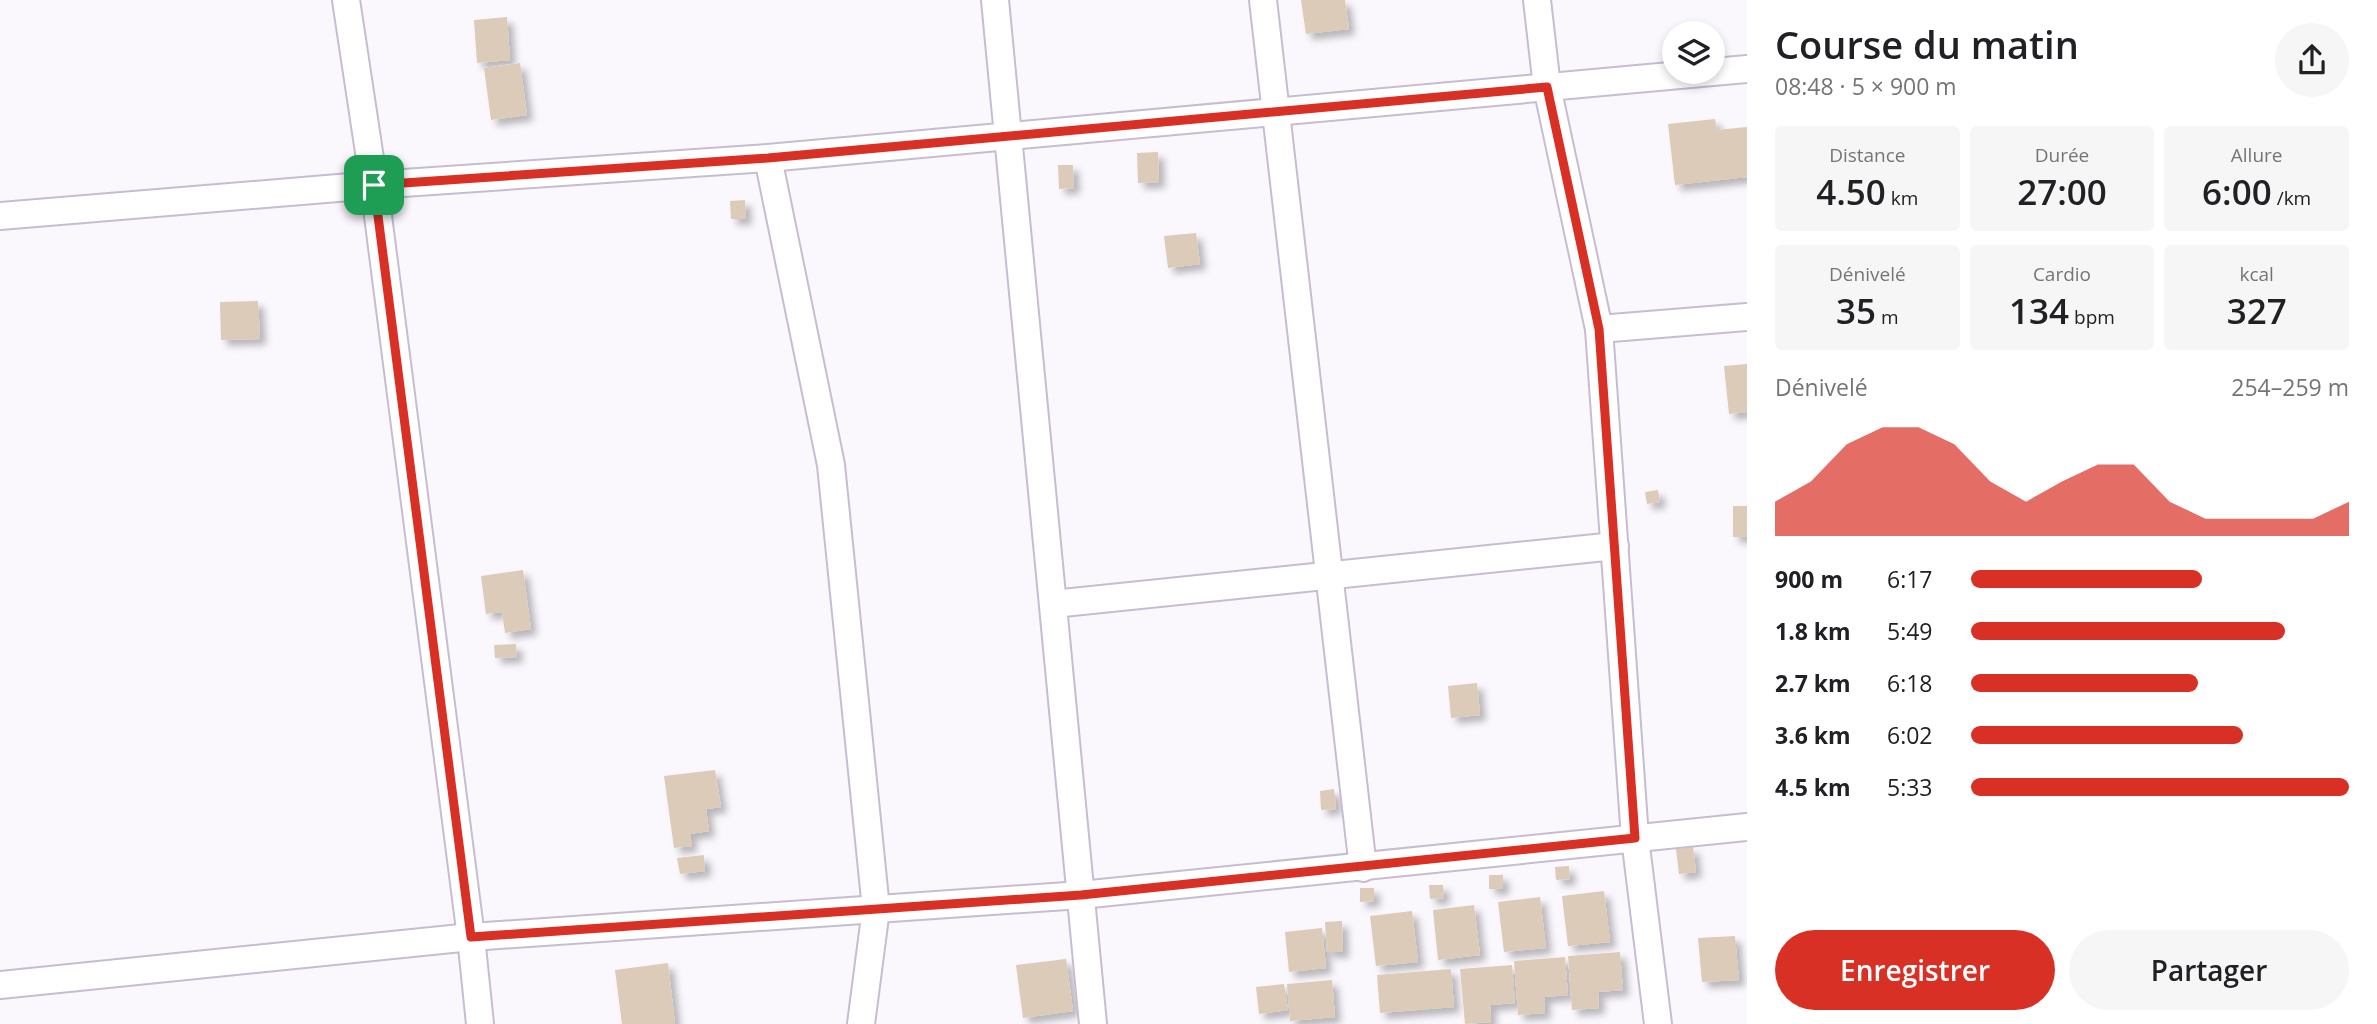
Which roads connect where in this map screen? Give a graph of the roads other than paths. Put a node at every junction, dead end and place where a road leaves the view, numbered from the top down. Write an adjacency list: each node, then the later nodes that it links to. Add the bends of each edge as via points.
1 (346, 0): 10 (street)
2 (995, 0): 8 (street)
3 (1263, 0): 7 (street)
4 (1536, 0): 6 (street)
5 (1747, 69): 6 (street)
6 (1547, 87): 7 (street); 13 (street)
7 (1275, 112): 8 (street); 15 (street)
8 (1009, 136): 9 (street); 16 (street)
9 (768, 158): 10 (street); 21 (street, via 831,465)
10 (374, 185): 11 (street); 22 (street)
11 (0, 216)
12 (1747, 317): 13 (street)
13 (1599, 329): 14 (street)
14 (1615, 546): 15 (street); 18 (street)
15 (1328, 575): 16 (street); 19 (street)
16 (1054, 604): 20 (street)
17 (1747, 827): 18 (street)
18 (1635, 838): 19 (street); 27 (street)
19 (1363, 868): 20 (street)
20 (1081, 895): 21 (street); 26 (street)
21 (876, 909): 22 (street); 25 (street)
22 (471, 937): 23 (street); 24 (street)
23 (0, 985)
24 (480, 1024)
25 (862, 1024)
26 (1093, 1024)
27 (1658, 1024)

